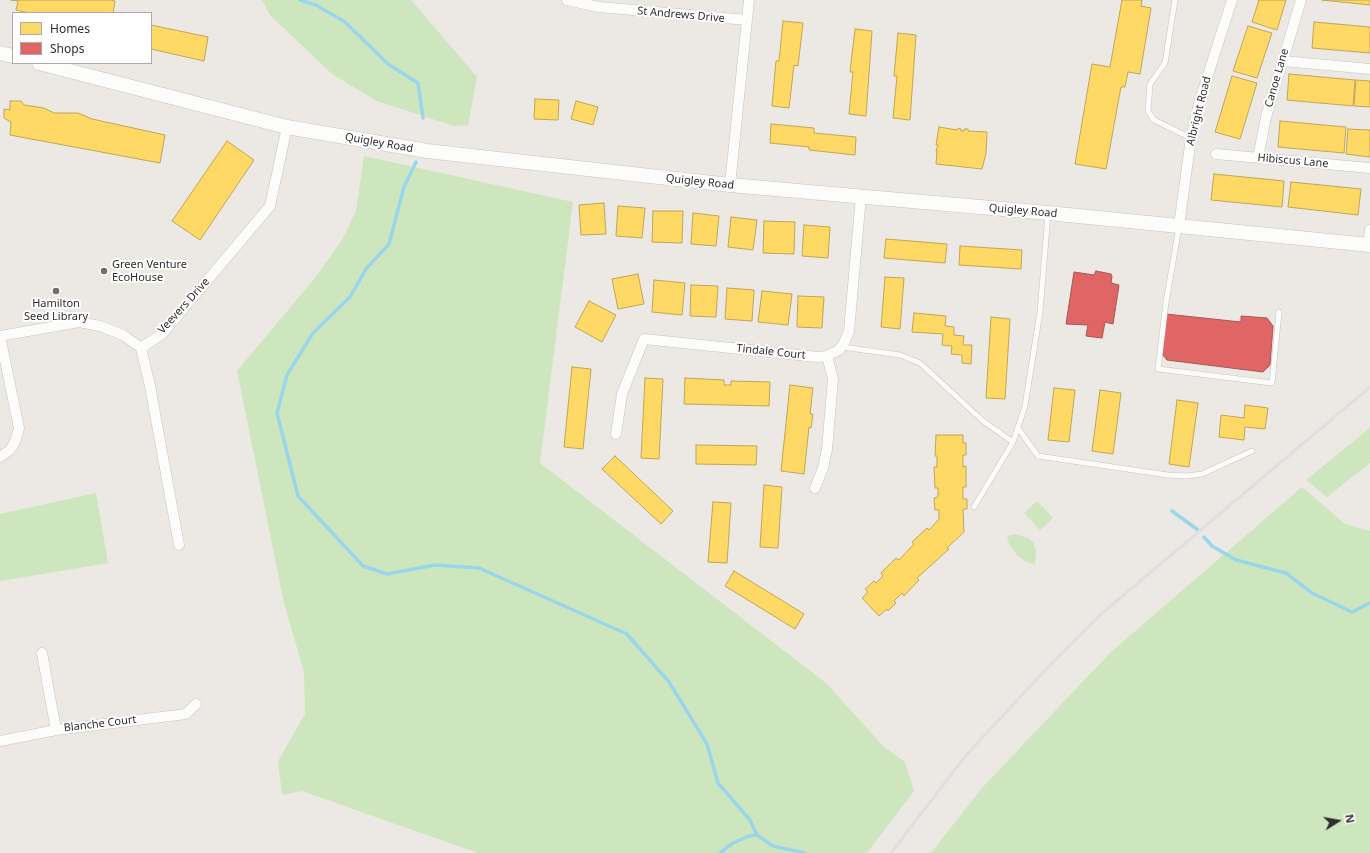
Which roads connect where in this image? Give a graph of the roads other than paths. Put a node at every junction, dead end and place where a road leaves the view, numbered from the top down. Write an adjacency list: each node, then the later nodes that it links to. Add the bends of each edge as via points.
1 (567, 0): 6 (street, St Andrews Drive, via 599,7)
2 (749, 0): 6 (street)
3 (1175, 0): 13 (lane, via 1164,63 1150,84 1148,111 1154,120)
4 (1231, 0): 13 (street, Albright Road, via 1199,102)
5 (1300, 0): 9 (street, Canoe Lane)
6 (747, 20): 17 (street)
7 (0, 53): 8 (street)
8 (12, 56)
9 (1283, 61): 11 (street); 15 (street, Canoe Lane, via 1266,117)
10 (43, 64): 12 (street, Quigley Road)
11 (1370, 69)
12 (287, 127): 17 (street, Quigley Road, via 427,151); 26 (street, Veevers Drive, via 270,206 163,333)
13 (1191, 138): 20 (street, Albright Road)
14 (1216, 154): 15 (street, Hibiscus Lane)
15 (1258, 158): 16 (street, Hibiscus Lane)
16 (1370, 168)
17 (730, 185): 18 (street, Quigley Road)
18 (861, 196): 19 (street, Quigley Road); 25 (street, via 848,332)
19 (1048, 213): 20 (street, Quigley Road); 28 (lane, via 1040,312 1025,406)
20 (1179, 226): 22 (street, Quigley Road); 23 (lane, via 1158,369 1272,383)
21 (1370, 230): 22 (street)
22 (1369, 245)
23 (1279, 312)
24 (0, 336): 26 (street, via 79,322 100,326 123,335); 32 (street, via 19,428 10,450)
25 (842, 347): 27 (street); 30 (lane, via 900,355 920,364 983,421)
26 (141, 348): 35 (street)
27 (827, 356): 29 (street, Tindale Court, via 644,339 622,394); 33 (street, via 833,379 827,449)
28 (1018, 428): 30 (lane); 31 (lane, via 1038,456 1168,475 1202,474)
29 (616, 434)
30 (1012, 442): 34 (lane)
31 (1252, 451)
32 (0, 457)
33 (815, 488)
34 (974, 507)
35 (179, 545)
36 (42, 653): 38 (street)
37 (196, 704): 38 (street, Blanche Court, via 186,714)
38 (56, 730): 39 (street, Blanche Court)
39 (0, 741)

